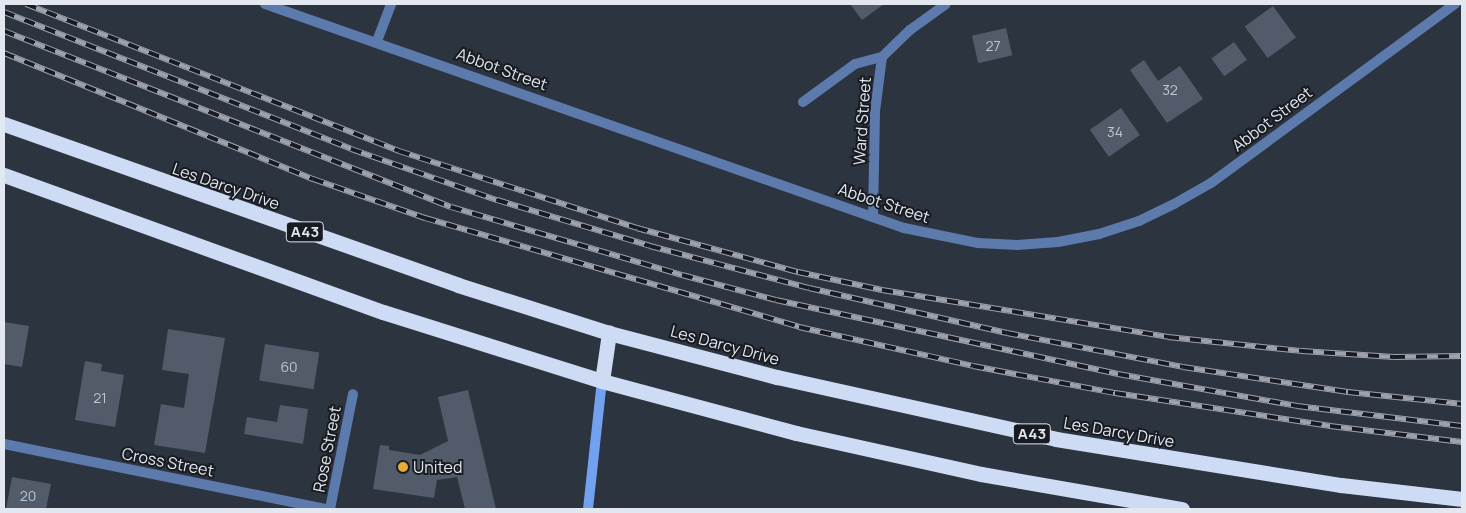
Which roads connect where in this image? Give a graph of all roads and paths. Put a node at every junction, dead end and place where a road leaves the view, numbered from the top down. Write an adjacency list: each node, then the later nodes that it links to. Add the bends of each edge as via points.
1 (265, 4): 5 (street, Abbot Street)
2 (391, 4): 5 (street)
3 (946, 4): 6 (street, Ward Street, via 910,30)
4 (1455, 4): 10 (street, Abbot Street, via 1211,183 1139,221 1058,242 1016,245 941,237)
5 (377, 41): 10 (street, Abbot Street)
6 (882, 57): 7 (street, Ward Street, via 855,64); 10 (street, Ward Street, via 875,111)
7 (803, 102)
8 (4, 124): 11 (highway, Les Darcy Drive / A43, via 458,285)
9 (4, 175): 12 (highway, via 383,312)
10 (873, 217)
11 (609, 333): 12 (highway); 15 (highway, Les Darcy Drive / A43, via 880,401 1056,439 1332,484)
12 (602, 381): 17 (street); 18 (highway, via 796,433 981,474)
13 (353, 394): 16 (street, Rose Street)
14 (4, 444): 16 (street, Cross Street)
15 (1462, 499)
16 (329, 509)
17 (588, 509)
18 (1182, 509)

